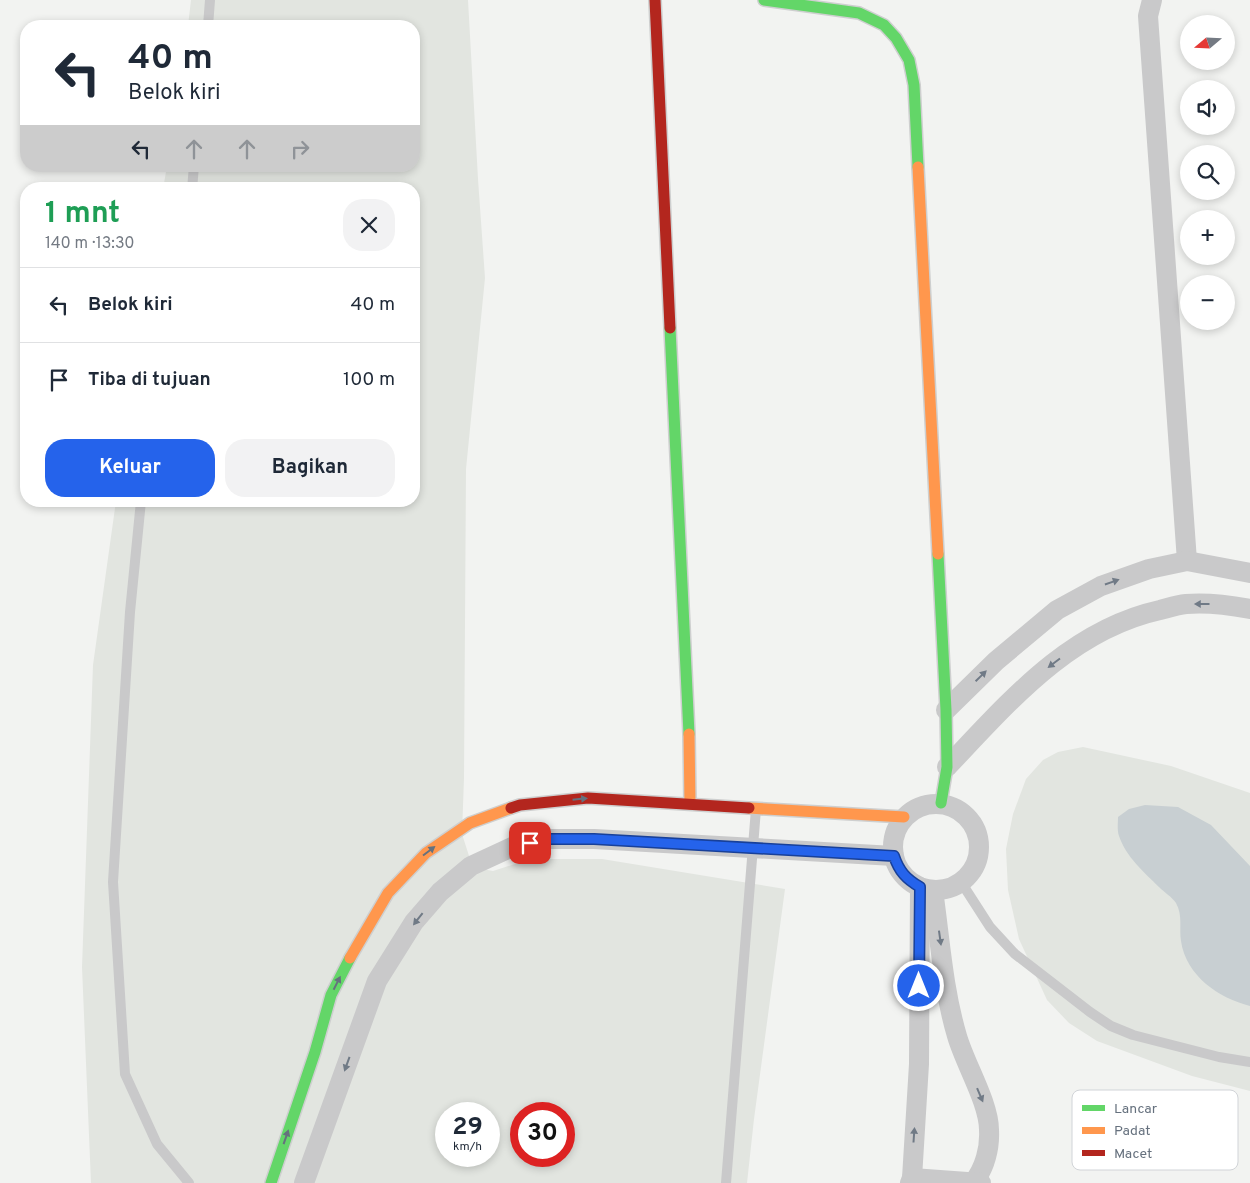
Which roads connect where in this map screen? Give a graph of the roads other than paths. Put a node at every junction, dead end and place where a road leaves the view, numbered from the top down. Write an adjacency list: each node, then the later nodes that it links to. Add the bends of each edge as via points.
1 (210, 0): 5 (lane)
2 (655, 0): 13 (street)
3 (764, 0): 10 (street, via 859,13 884,25 909,60 914,84)
4 (1152, 0): 7 (street, via 1148,16)
5 (208, 20)
6 (140, 507): 23 (lane, via 130,612 113,882 125,1074 157,1144)
7 (1187, 561): 8 (street); 10 (street, one-way to 7, via 996,661 1057,610 1101,586 1150,569)
8 (1250, 572)
9 (1250, 609): 11 (street, one-way to 11, via 1222,604 1185,604 1135,615 1086,639 1036,676)
10 (946, 710): 11 (street)
11 (946, 767): 12 (street)
12 (941, 803): 15 (street, via 914,808); 18 (street, via 968,816 980,843 972,872)
13 (690, 804): 14 (street); 24 (street, one-way to 13, via 331,995 388,893 426,853 470,823 520,805 588,798)
14 (756, 808): 15 (street); 16 (lane)
15 (904, 817): 17 (street, via 896,829)
16 (752, 848): 17 (street); 25 (street, one-way to 25, via 547,839 512,847 471,866 440,892 414,922 377,981); 26 (lane)
17 (894, 856): 19 (street, via 908,880)
18 (961, 882): 19 (street, via 948,889); 20 (lane, via 990,927 1015,954 1111,1026 1133,1035)
19 (926, 889): 21 (street, one-way to 19); 22 (street, one-way to 22, via 950,1009 966,1062 985,1107 989,1129 986,1158)
20 (1250, 1062)
21 (911, 1180): 22 (street)
22 (976, 1182)
23 (189, 1183)
24 (271, 1183)
25 (304, 1183)
26 (726, 1183)

